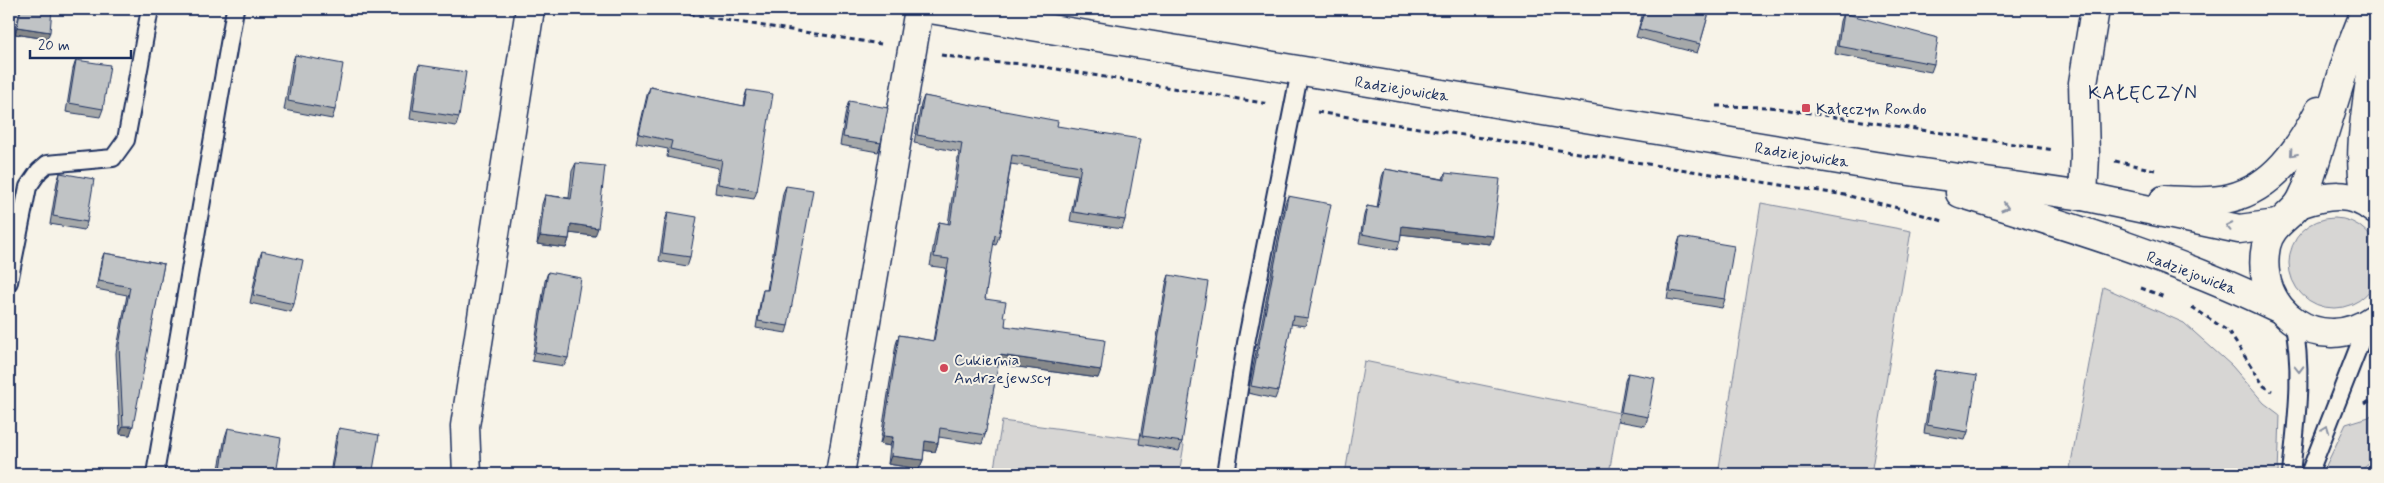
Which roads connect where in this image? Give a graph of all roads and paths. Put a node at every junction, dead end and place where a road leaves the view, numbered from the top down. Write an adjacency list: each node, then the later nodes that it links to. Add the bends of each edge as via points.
1 (150, 9): 22 (lane, via 126,140 113,158 47,164 38,171 28,187)
2 (235, 9): 31 (lane)
3 (530, 9): 32 (main road, via 465,426)
4 (654, 9): 10 (path)
5 (919, 9): 10 (main road)
6 (930, 9): 11 (main road, Radziejowicka)
7 (2095, 9): 14 (main road, via 2083,83)
8 (2366, 9): 9 (main road)
9 (2363, 47): 17 (main road, one-way to 17, via 2302,143 2276,172 2252,191 2208,201); 18 (main road, via 2329,122); 19 (main road, via 2361,163 2364,191)
10 (912, 49): 13 (path, via 984,62 1026,64); 33 (main road)
11 (1300, 71): 13 (lane); 15 (main road, Radziejowicka)
12 (1709, 105): 14 (path, via 1770,107)
13 (1293, 108): 20 (path, via 1845,196); 34 (lane, via 1246,343)
14 (2085, 155): 16 (path); 17 (main road)
15 (1875, 166): 17 (main road, Radziejowicka); 26 (main road, Radziejowicka, one-way to 26, via 2076,228 2213,279)
16 (2163, 171)
17 (2083, 196): 21 (main road, Radziejowicka, one-way to 17, via 2239,229)
18 (2299, 204): 19 (main road, via 2322,196 2346,196); 21 (main road)
19 (2372, 208)
20 (1948, 223)
21 (2277, 224): 26 (main road, via 2267,244 2264,267 2268,289)
22 (9, 282)
23 (2137, 286): 24 (path)
24 (2174, 300)
25 (2187, 305): 29 (path, via 2228,332 2264,386)
26 (2286, 315): 27 (main road, Radziejowicka, via 2307,328 2322,332 2354,330); 29 (lane, one-way to 29, via 2298,347)
27 (2372, 321): 30 (lane)
28 (2375, 397): 30 (path, via 2352,412)
29 (2297, 403): 35 (lane)
30 (2334, 409): 36 (lane, one-way to 30)
31 (155, 474)
32 (467, 474)
33 (840, 474)
34 (1226, 474)
35 (2291, 474)
36 (2308, 474)

